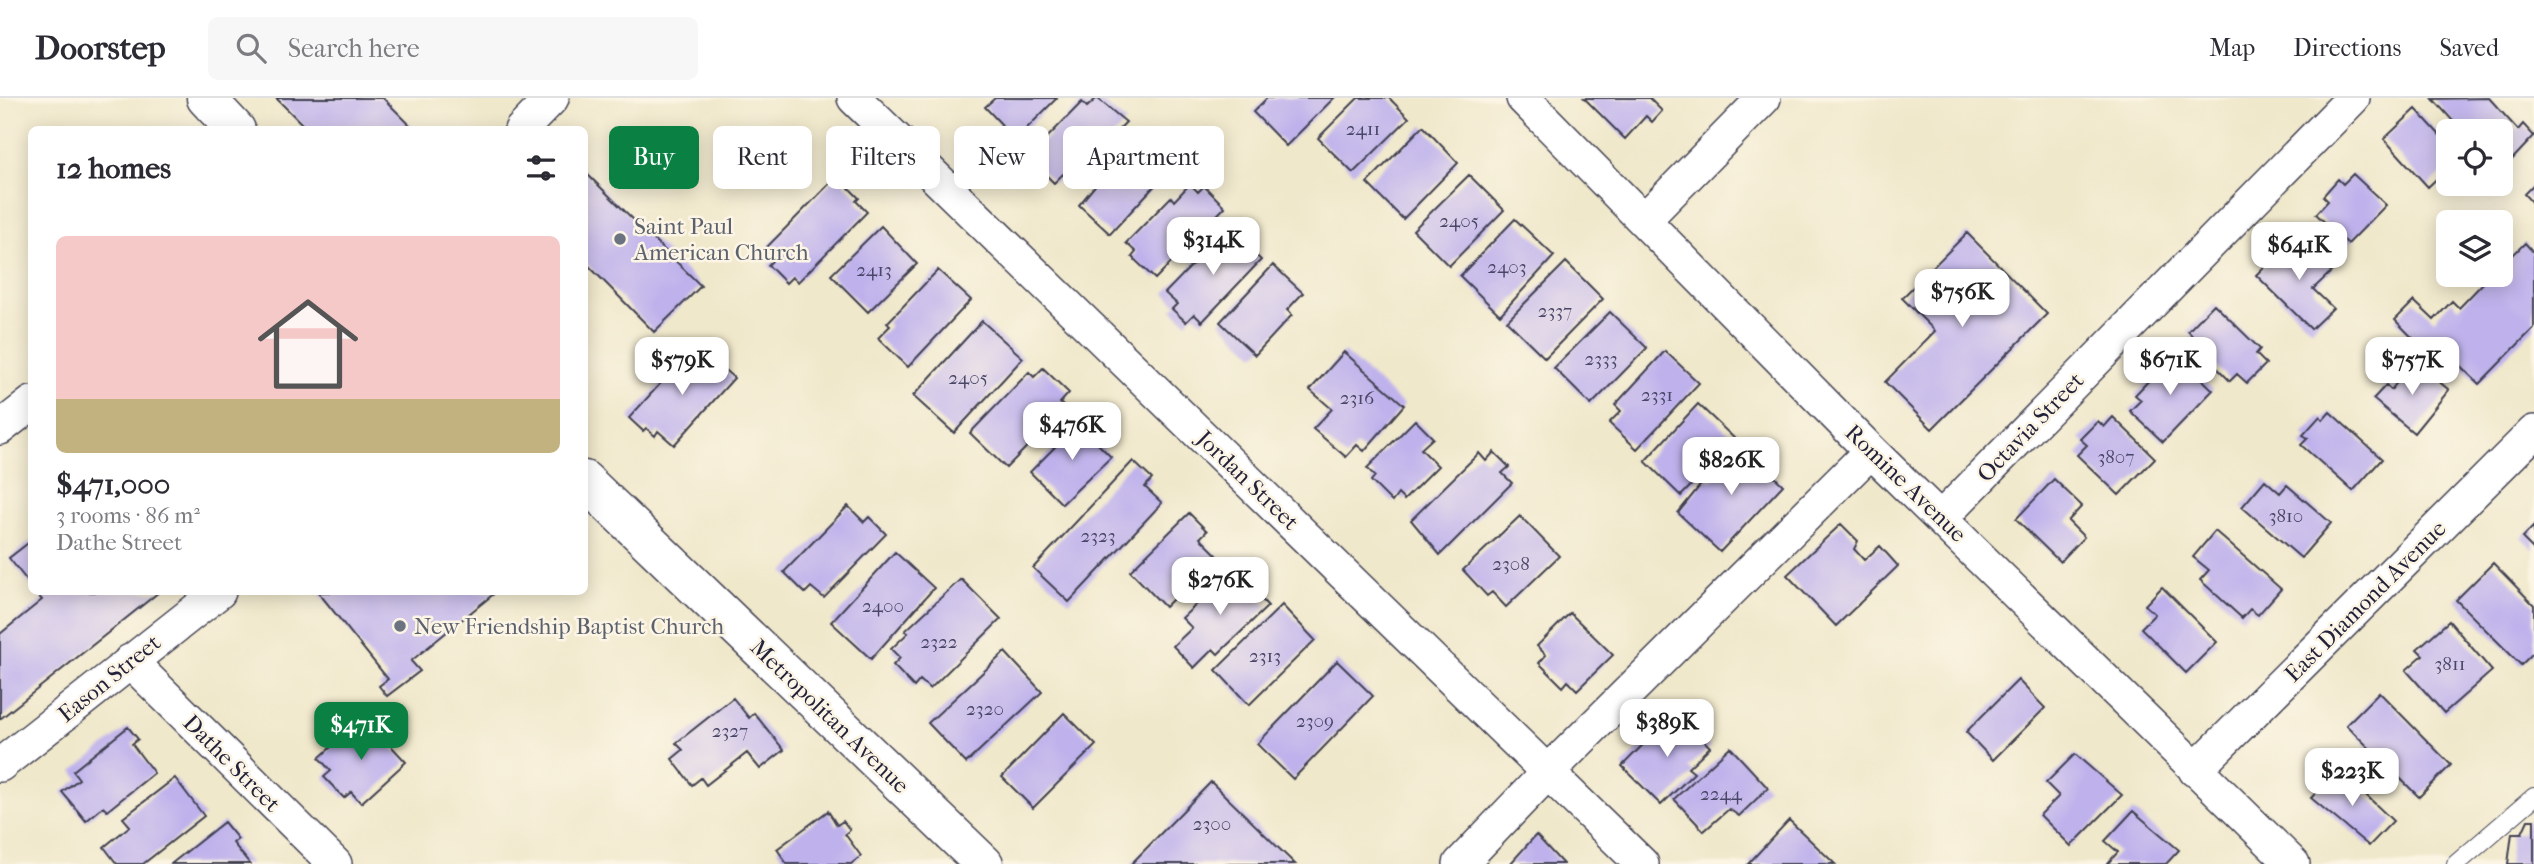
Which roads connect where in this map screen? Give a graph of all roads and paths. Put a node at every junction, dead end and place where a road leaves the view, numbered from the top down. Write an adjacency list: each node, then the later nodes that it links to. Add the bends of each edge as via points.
1 (206, 98): 7 (street)
2 (552, 98): 8 (street)
3 (854, 98): 20 (street, Jordan Street)
4 (1523, 98): 9 (street, Romine Avenue)
5 (1764, 98): 9 (street)
6 (2353, 98): 15 (street, Octavia Street)
7 (232, 126)
8 (525, 126)
9 (1645, 219): 13 (street, Romine Avenue)
10 (28, 406): 11 (street)
11 (0, 428)
12 (2534, 432): 19 (street, East Diamond Avenue)
13 (1871, 451): 15 (street, Romine Avenue); 20 (street)
14 (588, 484): 23 (street, Metropolitan Avenue)
15 (1942, 517): 19 (street, Romine Avenue)
16 (215, 595): 17 (street, Eason Street)
17 (130, 662): 18 (street, Eason Street); 22 (street, Dathe Street)
18 (0, 765)
19 (2195, 770): 26 (street, Romine Avenue)
20 (1549, 771): 24 (street); 25 (street, Jordan Street)
21 (2534, 797): 27 (lane)
22 (335, 864)
23 (984, 864)
24 (1461, 864)
25 (1642, 864)
26 (2293, 864)
27 (2456, 864)

